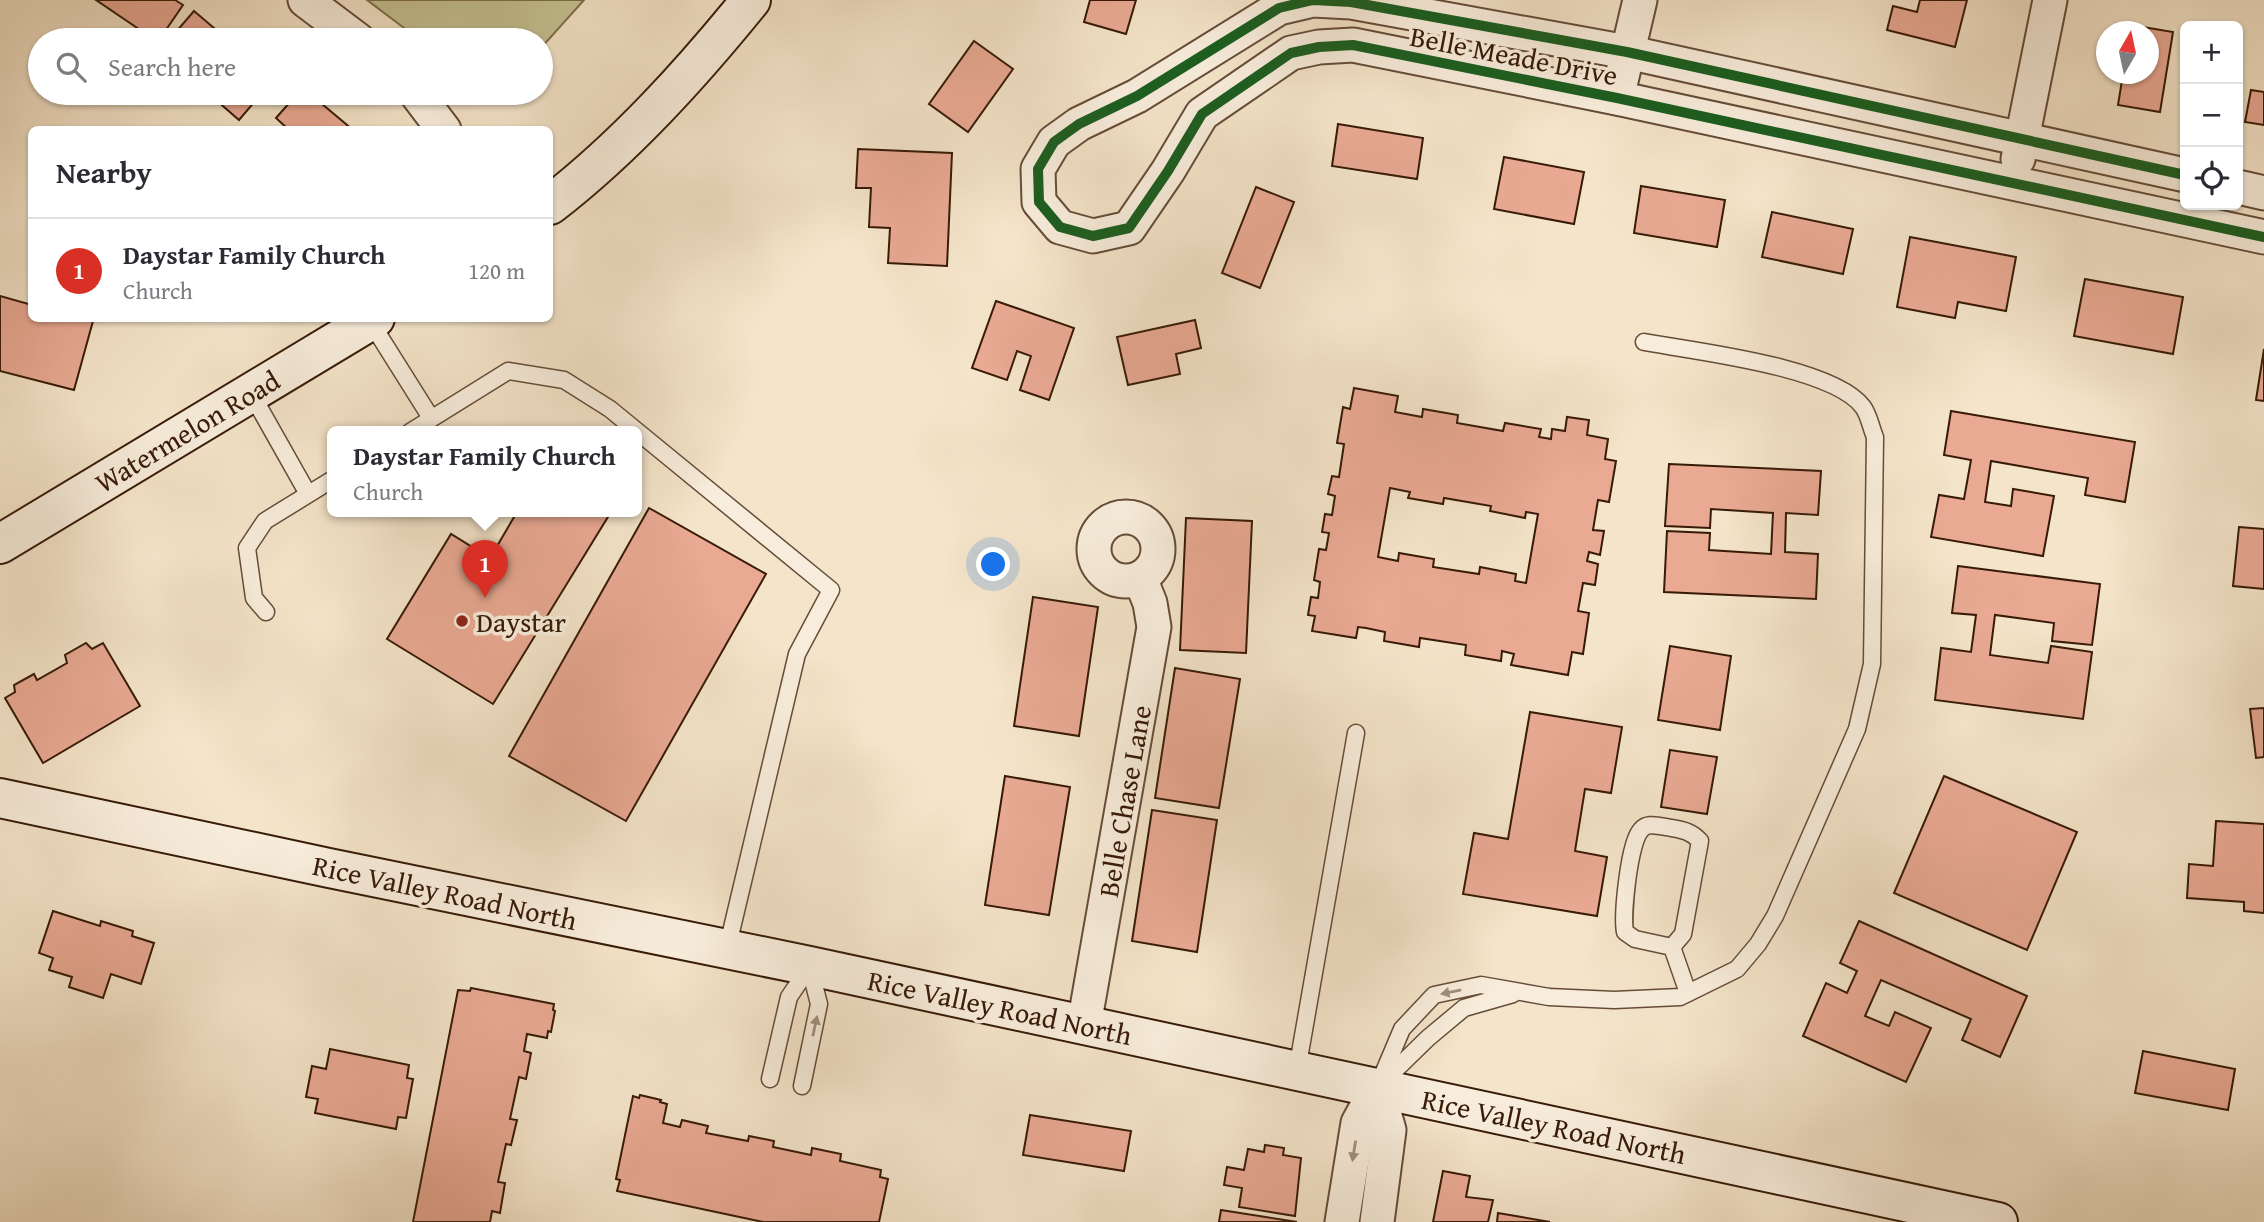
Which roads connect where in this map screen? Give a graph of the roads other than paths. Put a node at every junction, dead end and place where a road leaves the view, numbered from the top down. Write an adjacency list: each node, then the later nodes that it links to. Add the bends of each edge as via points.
1 (305, 0): 6 (street)
2 (751, 0): 17 (street, via 681,82)
3 (1640, 0): 7 (street)
4 (2050, 0): 12 (street)
5 (1278, 4): 7 (street, Belle Meade Drive, via 1351,2); 8 (street); 8 (street, Belle Meade Drive, via 1137,96 1079,124 1054,142 1038,169 1040,202 1060,228 1093,236 1129,228 1202,114)
6 (342, 28)
7 (1627, 52): 9 (street); 12 (street, Belle Meade Drive)
8 (1291, 53): 9 (street, Belle Meade Drive, via 1353,45)
9 (1617, 98): 14 (street, Belle Meade Drive)
10 (425, 105): 11 (street)
11 (441, 126)
12 (2021, 138): 13 (street, Belle Meade Drive); 14 (street)
13 (2180, 174)
14 (2015, 183): 18 (street, Belle Meade Drive)
15 (2243, 188): 16 (street)
16 (2264, 193)
17 (553, 203)
18 (2264, 237)
19 (369, 322): 22 (street, Watermelon Road)
20 (373, 322): 23 (lane)
21 (1644, 342): 38 (lane, via 1806,374 1837,385 1863,407 1875,437 1872,664 1857,729 1758,944 1737,969)
22 (251, 393): 28 (lane); 29 (street, Watermelon Road)
23 (431, 418): 24 (lane); 25 (lane, via 508,371 564,380)
24 (419, 426)
25 (631, 426)
26 (642, 435): 35 (lane, via 831,590 797,654)
27 (327, 483): 28 (lane)
28 (309, 494): 31 (lane, via 265,521 247,548 254,598)
29 (0, 544)
30 (1140, 578): 39 (street, Belle Chase Lane, via 1154,627)
31 (266, 612)
32 (1356, 733): 40 (lane)
33 (0, 798): 35 (street, Rice Valley Road North)
34 (1672, 947): 34 (lane, via 1635,939 1625,932 1634,842 1650,824 1692,831 1700,841 1683,934); 38 (lane)
35 (727, 950): 36 (street, Rice Valley Road North)
36 (810, 966): 39 (street, Rice Valley Road North); 41 (lane, via 789,997); 42 (lane, one-way to 36, via 820,1004)
37 (1518, 993): 38 (lane, via 1615,1000); 43 (lane, via 1464,1008); 43 (lane, one-way to 43, via 1481,985 1434,995 1402,1029)
38 (1688, 993)
39 (1084, 1025): 40 (street, Rice Valley Road North)
40 (1297, 1070): 43 (street, Rice Valley Road North)
41 (770, 1079)
42 (802, 1086)
43 (1377, 1088): 44 (street, one-way to 44, via 1358,1123); 45 (street, via 1389,1130); 46 (street, Rice Valley Road North)
44 (1342, 1222)
45 (1377, 1222)
46 (1998, 1222)

